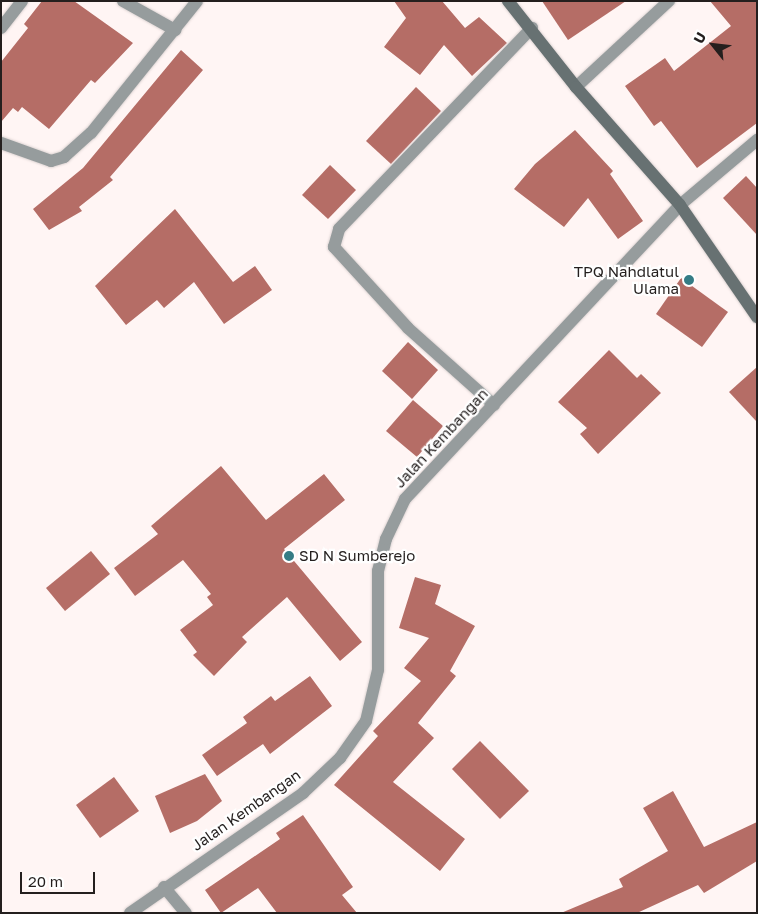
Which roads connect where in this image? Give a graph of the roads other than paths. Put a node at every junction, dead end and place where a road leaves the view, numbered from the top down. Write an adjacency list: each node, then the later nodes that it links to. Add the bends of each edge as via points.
1 (22, 1): 6 (street)
2 (123, 1): 8 (street)
3 (197, 1): 8 (street)
4 (508, 1): 7 (street)
5 (669, 1): 9 (street)
6 (2, 26)
7 (532, 28): 9 (street); 14 (street, via 339,230 334,247 408,328)
8 (175, 30): 11 (street, via 91,133 64,157 51,160)
9 (576, 87): 12 (street)
10 (757, 140): 12 (street, Jalan Kembangan)
11 (1, 143)
12 (680, 204): 13 (street); 14 (street, Jalan Kembangan)
13 (757, 317)
14 (494, 405): 15 (street, Jalan Kembangan, via 405,499 386,539 376,604 378,670 366,721 356,736 340,758 303,793)
15 (164, 887): 16 (street, Jalan Kembangan); 17 (street)
16 (130, 913)
17 (186, 913)

